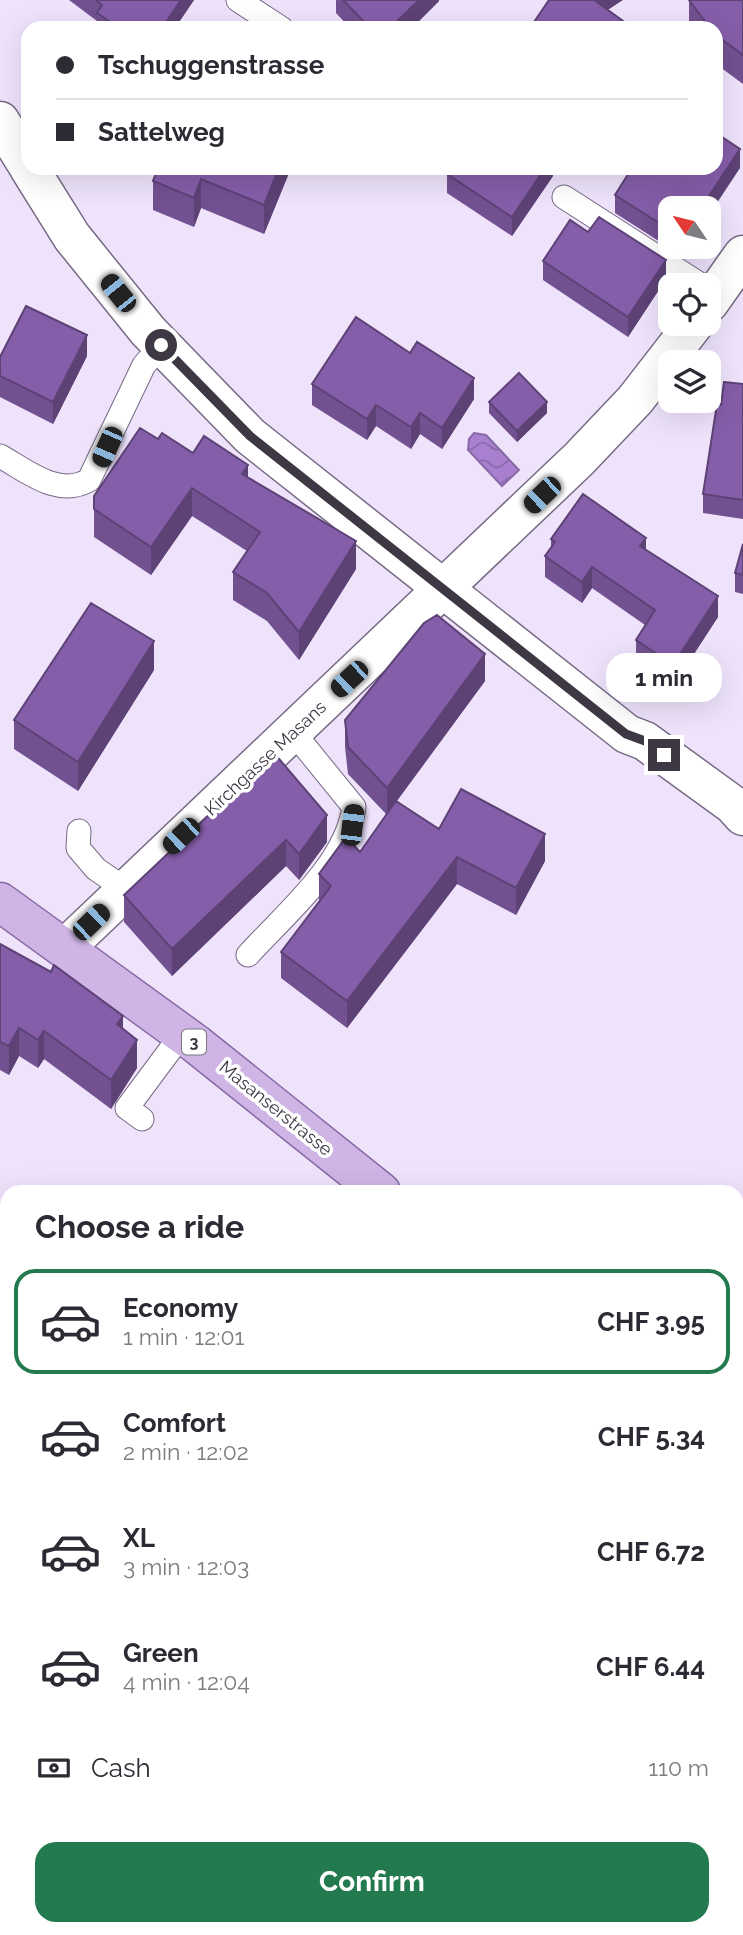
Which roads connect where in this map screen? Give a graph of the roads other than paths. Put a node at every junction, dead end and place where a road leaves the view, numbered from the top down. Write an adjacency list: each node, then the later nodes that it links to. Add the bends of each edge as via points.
1 (238, 0): 2 (lane)
2 (270, 21)
3 (0, 121): 4 (street)
4 (21, 154)
5 (34, 175): 11 (street, via 72,237)
6 (564, 197): 8 (lane)
7 (743, 255): 9 (street, Kirchgasse Masans)
8 (669, 273)
9 (721, 280)
10 (679, 336): 13 (street, Kirchgasse Masans, via 635,400)
11 (161, 345): 12 (lane, via 145,365 89,480 73,486 49,484); 13 (street, via 250,436)
12 (0, 456)
13 (444, 589): 14 (street, Kirchgasse Masans); 15 (street, via 626,734 645,741)
14 (293, 732): 17 (street, Kirchgasse Masans); 20 (lane, via 354,807 352,825 330,865)
15 (743, 817)
16 (79, 831): 17 (lane, via 78,848 96,869)
17 (125, 889): 19 (street, Kirchgasse Masans)
18 (0, 902): 19 (main road, Masanserstrasse / 3)
19 (65, 948): 21 (main road, Masanserstrasse / 3)
20 (248, 956)
21 (182, 1034): 22 (lane, via 127,1108); 23 (main road, Masanserstrasse / 3)
22 (142, 1119)
23 (372, 1185)

